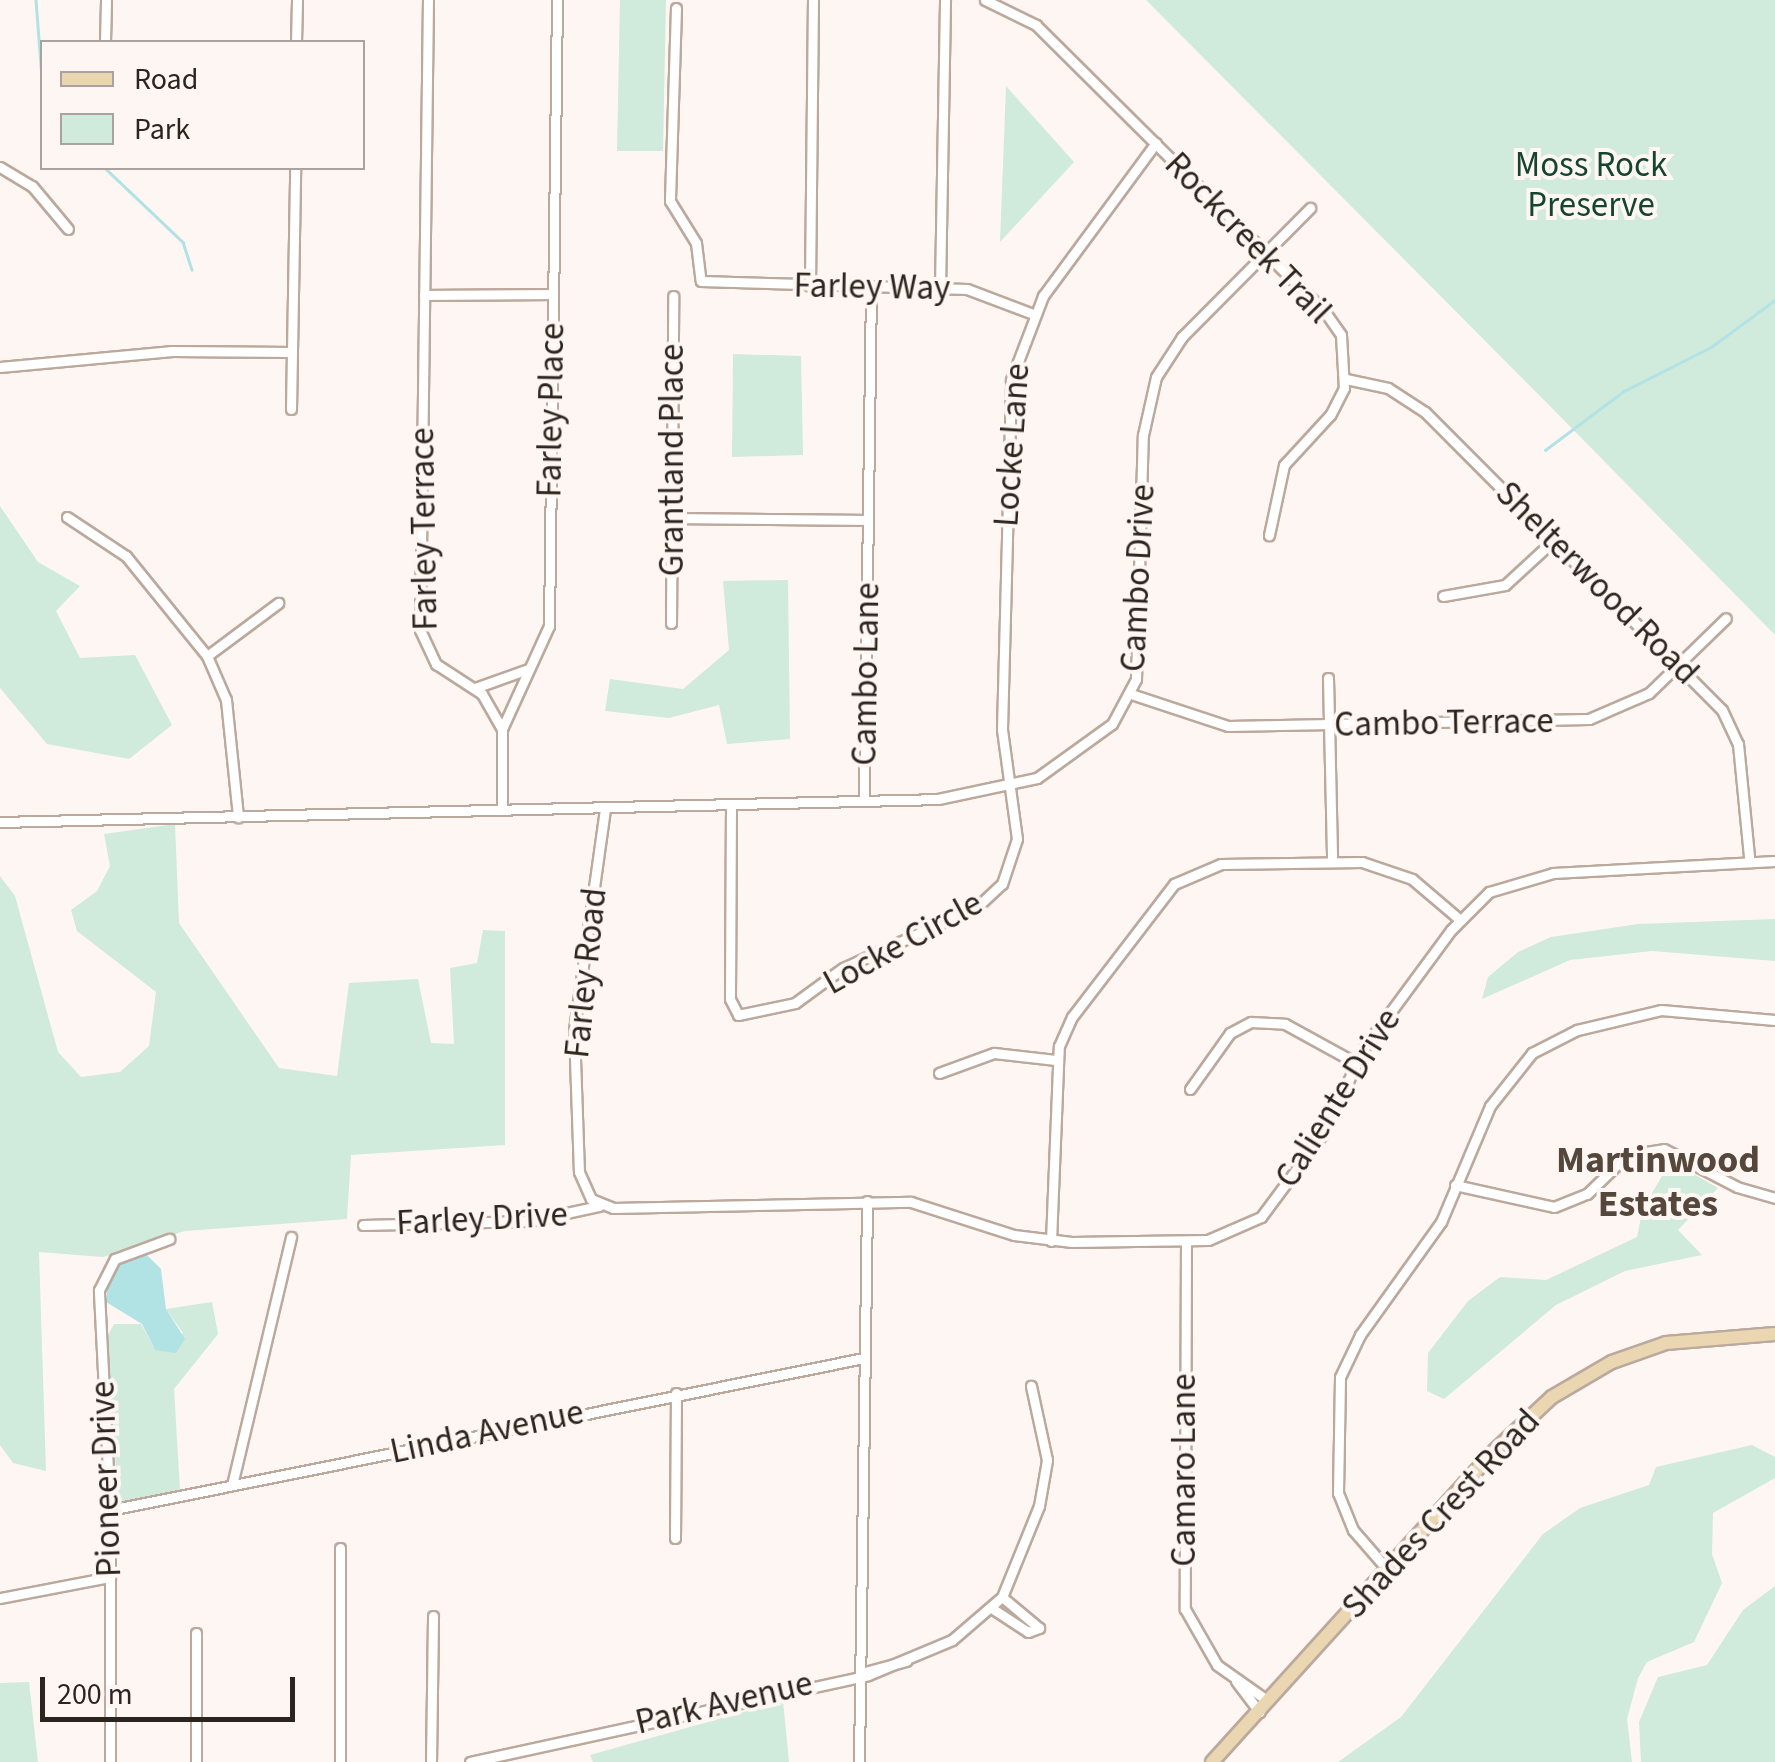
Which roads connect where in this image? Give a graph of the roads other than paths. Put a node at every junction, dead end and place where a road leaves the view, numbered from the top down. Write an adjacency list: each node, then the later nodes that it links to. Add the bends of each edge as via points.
1 (106, 0): 9 (street)
2 (297, 0): 10 (street)
3 (428, 0): 21 (street, Farley Terrace)
4 (558, 0): 20 (street, Farley Place)
5 (814, 0): 17 (street)
6 (945, 0): 19 (street)
7 (985, 0): 11 (street, Rockcreek Trail, via 1025,16)
8 (676, 8): 17 (street, Farley Way, via 670,201 696,243 707,284)
9 (105, 40)
10 (296, 40)
11 (1156, 143): 16 (street, Rockcreek Trail); 23 (street, Locke Lane)
12 (0, 167): 15 (street, via 32,186)
13 (294, 170): 24 (street)
14 (1310, 208): 16 (street, Cambo Drive)
15 (68, 229)
16 (1266, 253): 26 (street, Rockcreek Trail, via 1334,324 1345,350); 42 (street, Cambo Drive, via 1164,362 1148,398 1140,649)
17 (810, 286): 18 (street, Farley Way)
18 (871, 288): 19 (street, Farley Way); 30 (street, Cambo Lane)
19 (940, 288): 23 (street, Farley Way, via 991,293)
20 (553, 294): 21 (street); 38 (street, Farley Place, via 548,626)
21 (424, 295): 41 (street, Farley Terrace, via 420,630 436,664)
22 (673, 296): 29 (street, Grantland Place)
23 (1033, 314): 45 (street, Locke Lane, via 1017,352 1008,402 1002,729)
24 (292, 352): 25 (street, via 172,350); 27 (street)
25 (0, 366)
26 (1346, 380): 31 (street, via 1330,414 1280,474); 32 (street, Shelterwood Road, via 1388,388 1417,406)
27 (291, 409)
28 (67, 517): 37 (street, via 126,556)
29 (672, 518): 30 (street); 36 (street, Grantland Place)
30 (867, 520): 46 (street, Cambo Lane)
31 (1269, 534)
32 (1554, 540): 33 (street, via 1505,585); 39 (street, Shelterwood Road)
33 (1442, 596)
34 (278, 603): 37 (street)
35 (1726, 618): 39 (street, Cambo Terrace)
36 (671, 623)
37 (207, 656): 50 (street, via 226,700)
38 (533, 665): 41 (street, via 516,679); 44 (street, Farley Place)
39 (1679, 666): 43 (street, Cambo Terrace, via 1639,700 1589,719); 52 (street, Shelterwood Road, via 1735,733)
40 (1328, 678): 43 (street)
41 (475, 688): 44 (street, Farley Terrace)
42 (1131, 694): 43 (street, Cambo Terrace, via 1213,725); 45 (street, Cambo Drive, via 1098,738)
43 (1329, 725): 54 (street)
44 (502, 729): 49 (street, Farley Place)
45 (1010, 789): 46 (street, Cambo Drive); 47 (street, Locke Circle, via 1017,850 988,899 843,968 795,1003 744,1014 730,999)
46 (864, 801): 47 (street, Cambo Lane)
47 (731, 805): 48 (street, Cambo Lane)
48 (605, 809): 49 (street); 64 (street, Farley Road, via 574,1061 580,1172 586,1193)
49 (502, 810): 50 (street)
50 (238, 817): 51 (street)
51 (0, 822)
52 (1749, 857): 53 (street, Caliente Drive); 55 (street, Caliente Drive, via 1520,878 1489,892)
53 (1775, 860)
54 (1332, 861): 55 (street, via 1400,872); 57 (street, via 1221,864 1174,884 1072,1017)
55 (1460, 919): 58 (street, Caliente Drive)
56 (1775, 1020): 61 (street, via 1660,1010 1561,1035 1522,1062 1490,1106)
57 (1056, 1060): 59 (street, via 994,1052); 68 (street)
58 (1354, 1062): 60 (street, via 1286,1024 1251,1022 1230,1033); 69 (street, Caliente Drive, via 1322,1134 1261,1217 1223,1237)
59 (939, 1073)
60 (1190, 1089)
61 (1455, 1185): 62 (street, via 1554,1207 1587,1194 1627,1155 1664,1149); 78 (street, via 1442,1222 1350,1350 1338,1390 1338,1493 1352,1530)
62 (1775, 1198)
63 (867, 1201): 64 (street); 68 (street, Caliente Drive, via 929,1205); 71 (street)
64 (599, 1206): 65 (street, Farley Drive, via 529,1221)
65 (363, 1225)
66 (291, 1237): 74 (street)
67 (169, 1239): 75 (street, Pioneer Drive, via 116,1259 100,1282)
68 (1052, 1241): 69 (street, Caliente Drive)
69 (1186, 1241): 86 (street, Camaro Lane, via 1183,1592 1194,1634)
70 (1775, 1334): 78 (street, Shades Crest Road, via 1685,1339 1586,1375 1521,1423)
71 (864, 1358): 73 (street, Linda Avenue); 85 (street)
72 (1031, 1386): 80 (street, Park Avenue, via 1046,1474)
73 (676, 1392): 74 (street, Linda Avenue); 76 (street)
74 (232, 1485): 75 (street, Linda Avenue)
75 (110, 1510): 79 (street, Pioneer Drive)
76 (675, 1538)
77 (340, 1548): 89 (street)
78 (1387, 1569): 86 (street, Shades Crest Road)
79 (110, 1577): 81 (street); 87 (street, Pioneer Drive)
80 (1002, 1597): 82 (street, Park Avenue); 82 (street, via 1039,1628 1028,1632)
81 (0, 1598)
82 (993, 1609): 85 (street, Park Avenue, via 937,1649)
83 (433, 1616): 90 (street)
84 (196, 1632): 88 (street)
85 (861, 1673): 91 (street, Park Avenue); 92 (street)
86 (1264, 1707): 93 (street, Shades Crest Road)
87 (110, 1762)
88 (196, 1762)
89 (340, 1762)
90 (431, 1762)
91 (470, 1762)
92 (859, 1762)
93 (1212, 1762)

